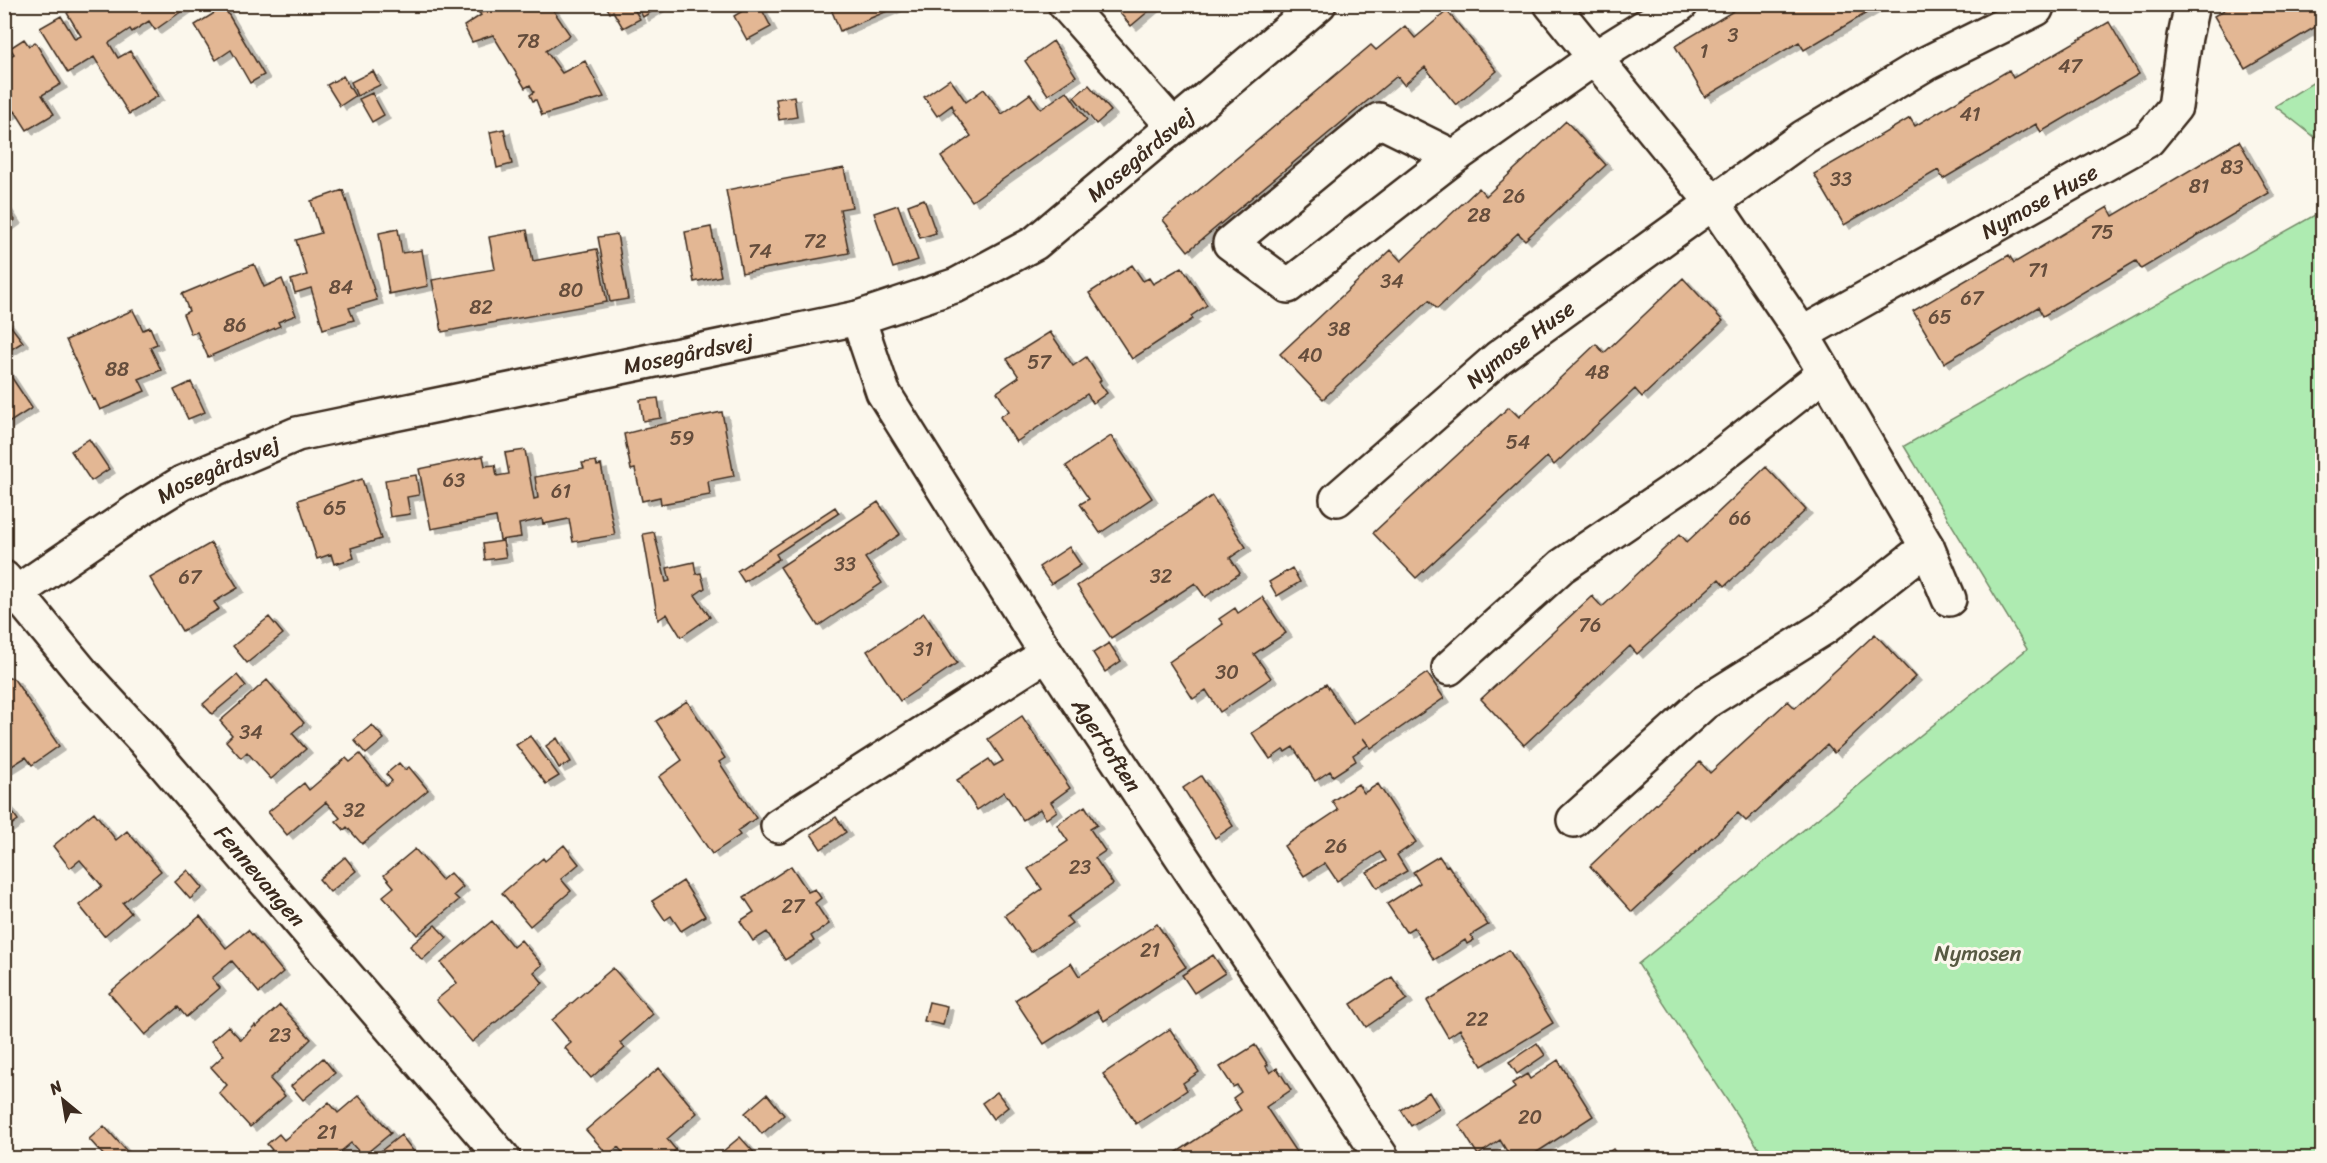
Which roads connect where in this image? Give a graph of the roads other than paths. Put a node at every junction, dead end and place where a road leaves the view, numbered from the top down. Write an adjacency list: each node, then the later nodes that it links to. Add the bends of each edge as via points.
1 (1065, 4): 8 (street)
2 (1319, 4): 8 (street, Mosegårdsvej)
3 (1551, 4): 7 (street)
4 (1681, 4): 7 (street)
5 (2038, 4): 10 (street, Nymose Huse, via 2036,9 1926,64 1804,137)
6 (2193, 4): 12 (street, Nymose Huse, via 2175,106 2148,141)
7 (1596, 57): 9 (street); 10 (street)
8 (1174, 127): 11 (street, Mosegårdsvej, via 1035,243 957,285)
9 (1454, 157): 9 (street, via 1288,285 1230,243 1379,120)
10 (1713, 203): 12 (street); 14 (street, Nymose Huse, via 1498,358)
11 (858, 318): 16 (street, Mosegårdsvej, via 297,434 182,483); 18 (street, Agertoften, via 883,392)
12 (1802, 334): 13 (street)
13 (1824, 373): 15 (street); 19 (street, via 1699,473 1562,566)
14 (1337, 499)
15 (1927, 547): 17 (street); 20 (street, via 1824,628 1704,703)
16 (9, 590): 22 (street, Fennevangen, via 151,748)
17 (1949, 599)
18 (1047, 654): 21 (street); 23 (street, Agertoften)
19 (1449, 668)
20 (1574, 820)
21 (778, 826)
22 (503, 1158)
23 (1382, 1158)

